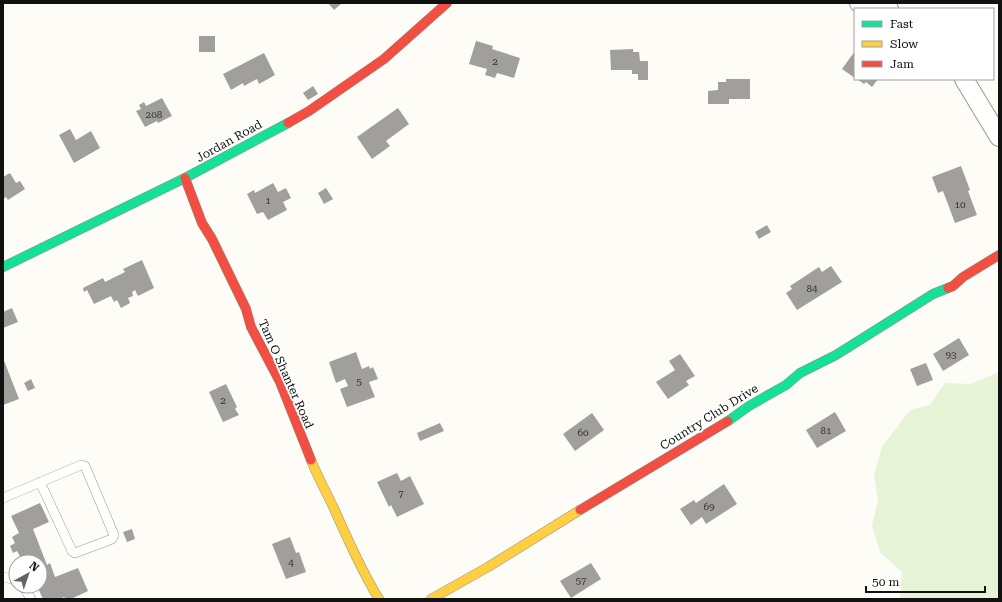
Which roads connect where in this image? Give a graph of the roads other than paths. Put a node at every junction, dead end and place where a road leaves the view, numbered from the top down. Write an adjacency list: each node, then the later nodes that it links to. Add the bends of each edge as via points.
1 (447, 3): 6 (street, Jordan Road, via 384,59 309,111)
2 (859, 3): 3 (street)
3 (886, 8)
4 (965, 80): 5 (street)
5 (999, 137)
6 (185, 178): 8 (street, Jordan Road); 11 (street, Tam O Shanter Road, via 202,223 280,382 317,476 370,586)
7 (999, 256): 12 (street, Country Club Drive, via 836,355 800,373 718,428)
8 (3, 267)
9 (40, 482): 9 (lane, via 81,465 85,466 114,535 112,539 75,553 72,551); 10 (lane)
10 (3, 498)
11 (379, 599)
12 (431, 599)

